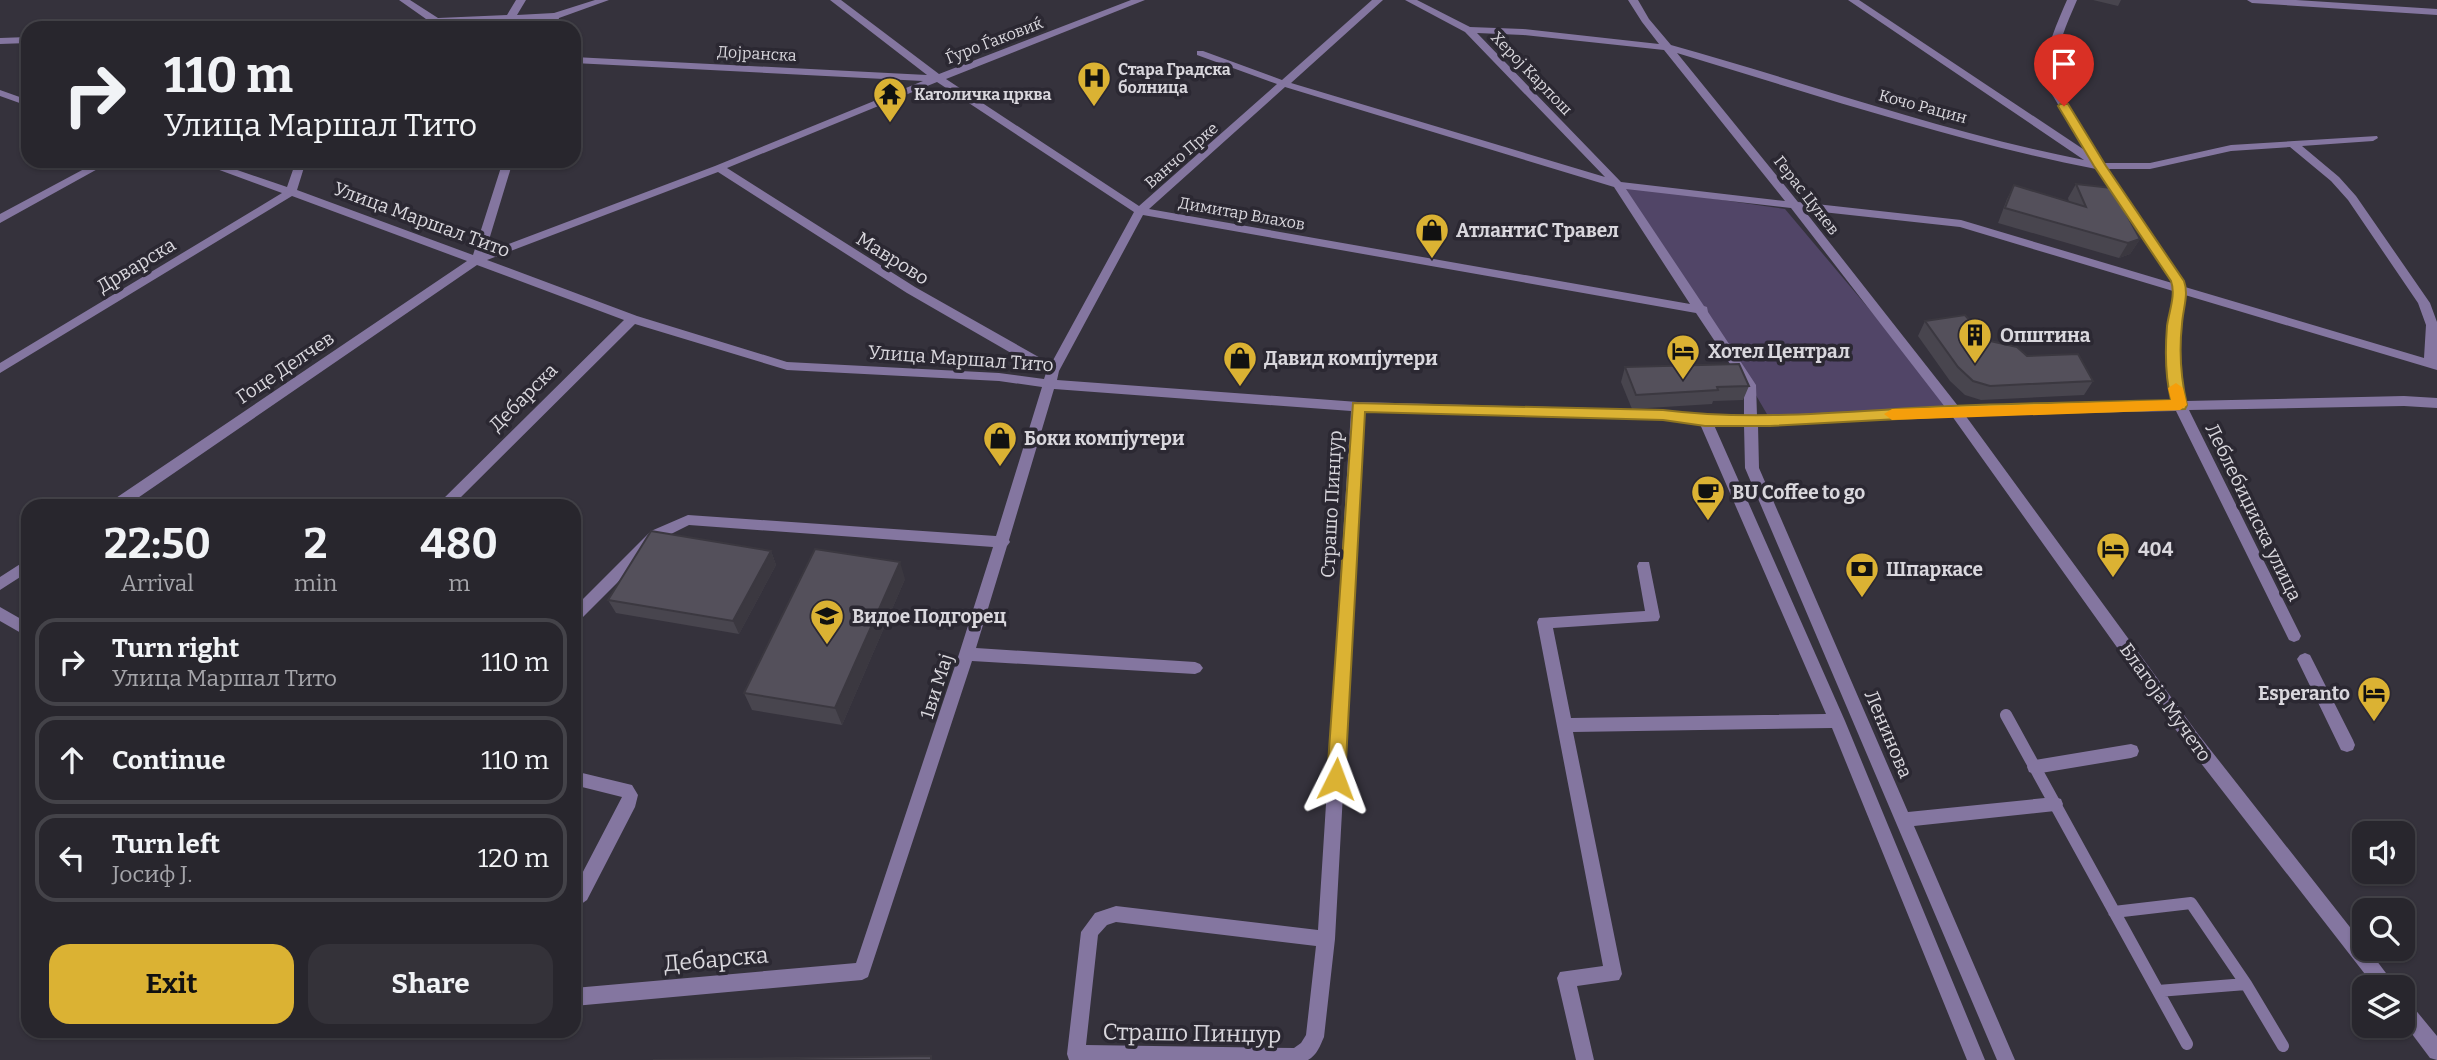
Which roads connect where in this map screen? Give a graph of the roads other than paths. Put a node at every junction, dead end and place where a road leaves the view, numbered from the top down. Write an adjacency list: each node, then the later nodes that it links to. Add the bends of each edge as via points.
1 (404, 0): 15 (street)
2 (521, 0): 14 (street)
3 (604, 0): 13 (street)
4 (835, 0): 24 (street, Димитар Влахов)
5 (1140, 0): 24 (street, Ѓуро Ѓаковиќ)
6 (1378, 0): 25 (street, Ванчо Прке)
7 (1410, 0): 18 (street, Херој Карпош)
8 (1633, 0): 21 (street, Герас Цунев)
9 (1853, 0): 30 (street)
10 (2072, 0): 30 (street, via 2049,58 2049,73 2052,86)
11 (2252, 0): 12 (street)
12 (2437, 12)
13 (555, 16): 14 (street); 17 (street)
14 (510, 18): 16 (street)
15 (435, 21)
16 (454, 21)
17 (553, 21)
18 (1468, 30): 21 (street, Кочо Рацин); 36 (street, Херој Карпош)
19 (21, 40): 20 (street)
20 (0, 41)
21 (1670, 48): 30 (street, Кочо Рацин, via 1900,117); 38 (street, Герас Цунев)
22 (1200, 53): 25 (street)
23 (581, 60): 24 (street, Дојранска)
24 (938, 78): 35 (street, Ѓуро Ѓаковиќ); 39 (street, Димитар Влахов)
25 (1285, 85): 36 (street); 39 (street, Ванчо Прке)
26 (0, 93): 27 (street)
27 (21, 100)
28 (2373, 138): 29 (street, Кочо Рацин)
29 (2293, 144): 30 (street, Кочо Рацин, via 2231,148 2150,166); 45 (street, via 2352,198 2424,303 2432,325)
30 (2100, 166): 42 (street)
31 (94, 168): 40 (street)
32 (221, 168): 37 (street, Улица Маршал Тито)
33 (299, 168): 37 (street)
34 (506, 168): 41 (street)
35 (719, 168): 41 (street, Гоце Делчев); 47 (street, Маврово)
36 (1618, 185): 38 (street); 43 (street, Херој Карпош)
37 (291, 192): 41 (street, Улица Маршал Тито); 46 (street, Дрварска)
38 (1794, 204): 42 (street, via 1961,224); 51 (street, Герас Цунев)
39 (1140, 211): 43 (street, Димитар Влахов); 47 (street, Ванчо Прке)
40 (0, 219)
41 (477, 260): 44 (street, Улица Маршал Тито); 54 (street, Гоце Делчев)
42 (2180, 288): 45 (street); 49 (street, Леблебиџиска улица, via 2174,325 2174,380)
43 (1703, 310): 52 (street, Ленинова, via 1750,385)
44 (633, 319): 47 (street, Улица Маршал Тито, via 787,366); 55 (street, Дебарска)
45 (2434, 365)
46 (0, 369)
47 (1051, 377): 50 (street, Улица Маршал Тито); 56 (street, 1ви Мај)
48 (2437, 403): 49 (street, Улица Маршал Тито)
49 (2180, 405): 51 (street, Улица Маршал Тито); 63 (street, Леблебиџиска улица)
50 (1358, 407): 53 (street, Улица Маршал Тито, via 1663,415); 78 (street, Страшо Пинџур)
51 (1955, 411): 52 (street, Улица Маршал Тито); 80 (street, Благоја Мучето, via 2192,739)
52 (1753, 420): 53 (street, Улица Маршал Тито); 75 (street, Ленинова, via 1752,468)
53 (1705, 421): 68 (street)
54 (124, 499)
55 (450, 499)
56 (1003, 542): 60 (street, via 688,520 656,535); 64 (street, 1ви Мај)
57 (1644, 566): 69 (street, via 1653,617 1544,622)
58 (21, 570): 59 (street)
59 (0, 583)
60 (581, 610)
61 (0, 613): 62 (street)
62 (21, 626)
63 (2294, 636)
64 (967, 654): 66 (street); 79 (street, 1ви Мај)
65 (2305, 659): 70 (street)
66 (1195, 668)
67 (2006, 715): 72 (lane)
68 (1837, 721): 69 (street); 89 (street)
69 (1564, 725): 88 (street, via 1614,974 1566,978)
70 (2347, 745)
71 (2131, 751): 72 (street)
72 (2035, 767): 74 (lane)
73 (581, 780): 76 (street, via 626,790 630,795)
74 (2055, 804): 75 (street); 77 (lane)
75 (1903, 820): 90 (street, Ленинова)
76 (581, 892)
77 (2114, 912): 81 (lane, via 2191,902); 82 (lane)
78 (1326, 939): 78 (street, Страшо Пинџур, via 1315,1037 1308,1050 1295,1057 1076,1054 1090,932 1101,919 1116,914)
79 (862, 971): 83 (street, Дебарска)
80 (2377, 975)
81 (2246, 984): 82 (lane); 86 (lane)
82 (2158, 991): 85 (lane)
83 (581, 996)
84 (2415, 1023): 87 (street)
85 (2187, 1044)
86 (2283, 1046)
87 (2437, 1051)
88 (1585, 1060)
89 (1976, 1060)
90 (2006, 1060)

